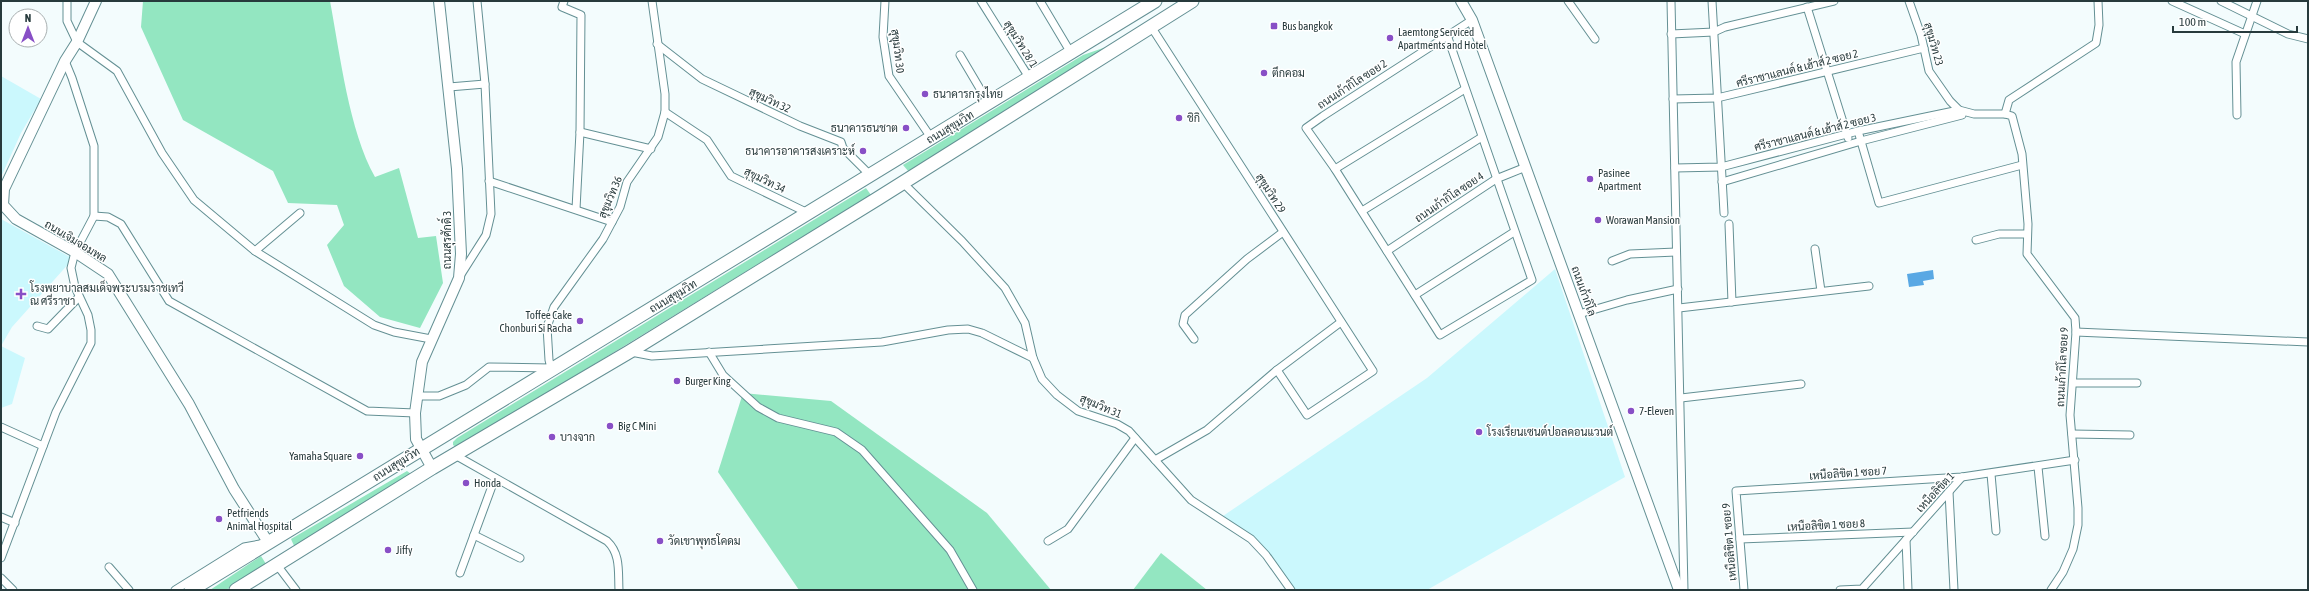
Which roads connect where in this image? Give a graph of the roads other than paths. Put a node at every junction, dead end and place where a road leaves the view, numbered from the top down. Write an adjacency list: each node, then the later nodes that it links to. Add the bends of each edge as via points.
1 (67, 1): 32 (street, via 67,21)
2 (96, 1): 32 (main road, ถนนเจิมจอมพล)
3 (439, 1): 41 (main road, ถนนสุรศักดิ์ 3)
4 (477, 1): 40 (street)
5 (564, 1): 52 (street, via 562,7 581,15)
6 (652, 1): 33 (street, สุขุมวิท 36)
7 (885, 1): 55 (street, สุขุมวิท 30, via 883,37 888,76)
8 (981, 1): 39 (street, สุขุมวิท 28/1)
9 (1040, 1): 35 (street)
10 (1155, 1): 35 (highway, ถนนสุขุมวิท)
11 (1192, 1): 25 (highway, ถนนสุขุมวิท)
12 (1461, 1): 24 (main road, ถนนเก้ากิโล)
13 (1568, 1): 30 (street)
14 (1671, 1): 27 (street)
15 (1712, 1): 26 (street)
16 (1834, 1): 22 (street)
17 (2098, 1): 49 (street, via 2099,25 2096,43 2009,100)
18 (2172, 1): 28 (street)
19 (2221, 1): 23 (street)
20 (2257, 1): 23 (street)
21 (1911, 3): 34 (street, สุขุมวิท 23)
22 (1807, 7): 26 (street); 38 (street)
23 (2251, 15): 28 (street); 31 (street, via 2288,34)
24 (1472, 20): 29 (street, ถนนเก้ากิโล ซอย 2); 60 (main road, ถนนเก้ากิโล)
25 (1152, 28): 68 (highway, ถนนสุขุมวิท); 77 (street, สุขุมวิท 29)
26 (1714, 32): 27 (street); 43 (street)
27 (1671, 34): 44 (street)
28 (2244, 34): 50 (street, via 2236,62)
29 (1447, 35): 42 (street); 63 (street, ถนนเก้ากิโล ซอย 2, via 1306,128)
30 (1595, 39)
31 (2308, 39)
32 (77, 42): 37 (main road, ถนนเจิมจอมพล); 84 (street, via 117,71 162,153 194,200)
33 (657, 44): 47 (street, สุขุมวิท 36, via 665,94); 64 (street, สุขุมวิท 32, via 702,79 800,126 841,142 843,148)
34 (1924, 48): 38 (street, ศรีราชาแลนด์ & เฮ้าส์ 2 ซอย 2); 46 (street, สุขุมวิท 23, via 1929,71)
35 (1071, 53): 39 (highway, ถนนสุขุมวิท)
36 (960, 55): 45 (street)
37 (65, 61): 74 (street, via 94,146); 83 (main road, ถนนเจิมจอมพล, via 2,197 3,205 16,219)
38 (1827, 73): 43 (street, ศรีราชาแลนด์ & เฮ้าส์ 2 ซอย 2); 53 (street)
39 (1030, 79): 45 (highway, ถนนสุขุมวิท)
40 (485, 84): 41 (street); 66 (street)
41 (448, 88): 87 (main road, ถนนสุรศักดิ์ 3, via 457,169 461,254)
42 (1465, 89): 54 (street); 63 (street)
43 (1718, 98): 44 (street, ศรีราชาแลนด์ & เฮ้าส์ 2 ซอย 2); 61 (street)
44 (1673, 99): 62 (street)
45 (989, 104): 55 (highway, ถนนสุขุมวิท)
46 (1959, 110): 48 (street); 51 (street, ศรีราชาแลนด์ & เฮ้าส์ 2 ซอย 3)
47 (665, 112): 58 (street, สุขุมวิท 36, via 658,137); 72 (street, สุขุมวิท 34, via 707,140 731,176)
48 (1974, 114): 49 (street); 56 (street, ศรีราชาแลนด์ & เฮ้าส์ 2 ซอย 3, via 1958,115)
49 (2005, 114): 59 (street, ถนนเก้ากิโล ซอย 9, via 2012,116 2016,126)
50 (2237, 115)
51 (1858, 131): 53 (street, ศรีราชาแลนด์ & เฮ้าส์ 2 ซอย 3); 56 (street)
52 (580, 132): 58 (street); 69 (street)
53 (1846, 134): 57 (street); 61 (street, ศรีราชาแลนด์ & เฮ้าส์ 2 ซอย 3)
54 (1482, 137): 65 (street); 70 (street)
55 (932, 138): 64 (highway, ถนนสุขุมวิท)
56 (1861, 141): 57 (street, ศรีราชาแลนด์ & เฮ้าส์ 2 ซอย 3); 59 (street, via 1879,203)
57 (1851, 144): 67 (street, ศรีราชาแลนด์ & เฮ้าส์ 2 ซอย 3)
58 (651, 149): 75 (street, สุขุมวิท 36, via 627,182 620,207)
59 (2022, 165): 79 (street, ถนนเก้ากิโล ซอย 9, via 2027,206)
60 (1526, 167): 65 (street, ถนนเก้ากิโล ซอย 4); 95 (main road, ถนนเก้ากิโล)
61 (1721, 167): 62 (street, ศรีราชาแลนด์ & เฮ้าส์ 2 ซอย 3); 67 (street)
62 (1675, 168): 85 (street)
63 (1335, 170): 70 (street)
64 (871, 176): 72 (highway, ถนนสุขุมวิท)
65 (1496, 179): 78 (street); 82 (street, ถนนเก้ากิโล ซอย 4)
66 (489, 181): 69 (street); 87 (street, via 491,214 486,235)
67 (1722, 182): 73 (street)
68 (903, 183): 102 (highway, ถนนสุขุมวิท); 104 (street, สุขุมวิท 31, via 1005,288 1025,323)
69 (576, 209): 75 (street)
70 (1362, 211): 82 (street)
71 (300, 213): 84 (street)
72 (809, 213): 105 (highway, ถนนสุขุมวิท)
73 (1724, 213)
74 (94, 216): 83 (street); 112 (street, via 108,217 121,224 169,301 367,411)
75 (612, 222): 105 (street, สุขุมวิท 36, via 604,239 554,307 547,327)
76 (1729, 224): 93 (street)
77 (1283, 232): 96 (street, สุขุมวิท 29); 100 (street, via 1242,264 1185,316 1183,324)
78 (1514, 232): 91 (street); 91 (street, via 1532,280 1440,335)
79 (2026, 234): 80 (street, via 1999,234); 98 (street, ถนนเก้ากิโล ซอย 9, via 2029,259 2075,318)
80 (1976, 240)
81 (1815, 249): 90 (street)
82 (1387, 251): 91 (street)
83 (75, 252): 92 (street, via 71,268); 138 (main road, ถนนเจิมจอมพล, via 108,274 189,404 234,489)
84 (255, 252): 99 (street, via 374,325 394,332)
85 (1676, 252): 86 (street, via 1630,254); 89 (street)
86 (1612, 261)
87 (459, 278): 99 (main road, ถนนสุรศักดิ์ 3)
88 (1869, 286): 90 (street)
89 (1678, 289): 94 (street); 95 (street)
90 (1821, 291): 93 (street)
91 (1415, 295)
92 (79, 297): 97 (street, via 48,329); 117 (street, via 88,315 91,343 56,412)
93 (1732, 302): 94 (street)
94 (1678, 308): 111 (street)
95 (1579, 314): 155 (main road, ถนนเก้ากิโล)
96 (1341, 322): 106 (street); 106 (street, สุขุมวิท 29, via 1373,370 1307,415)
97 (37, 326)
98 (2076, 332): 101 (street); 107 (street, ถนนเก้ากิโล ซอย 9)
99 (431, 339): 110 (main road, ถนนสุรศักดิ์ 3, via 422,362)
100 (1194, 339)
101 (2308, 342)
102 (629, 352): 103 (street, via 652,356); 119 (highway, ถนนสุขุมวิท)
103 (709, 352): 104 (street, via 882,342 948,330 968,329 982,332); 153 (street, via 723,375 758,407 778,418 836,432 862,450 950,550)
104 (1032, 358): 116 (street, สุขุมวิท 31, via 1042,379 1078,411 1117,424)
105 (551, 368): 110 (street, via 489,368 466,385 439,396); 118 (highway, ถนนสุขุมวิท)
106 (1277, 370): 120 (street, via 1207,430)
107 (2073, 383): 108 (street); 114 (street, ถนนเก้ากิโล ซอย 9, via 2070,416)
108 (2138, 383)
109 (1801, 384): 111 (street)
110 (418, 396): 112 (main road, ถนนสุรศักดิ์ 3)
111 (1681, 398): 156 (street)
112 (415, 413): 118 (main road, ถนนสุรศักดิ์ 3, via 416,435)
113 (1, 427): 117 (street)
114 (2072, 434): 115 (street); 121 (street, ถนนเก้ากิโล ซอย 9)
115 (2130, 435)
116 (1135, 438): 120 (street, สุขุมวิท 31); 137 (street, via 1068,529)
117 (43, 446): 130 (street)
118 (420, 449): 123 (main road, ถนนสุรศักดิ์ 3); 138 (highway, ถนนสุขุมวิท)
119 (455, 455): 123 (highway, ถนนสุขุมวิท); 126 (street)
120 (1154, 460): 154 (street, สุขุมวิท 31, via 1191,500 1250,539 1266,555)
121 (2075, 460): 122 (street, เหนือลิขิต 1); 161 (street, ถนนเก้ากิโล ซอย 9, via 2078,508 2076,536 2073,549)
122 (2038, 467): 124 (street, เหนือลิขิต 1); 134 (street)
123 (432, 468): 141 (highway, ถนนสุขุมวิท)
124 (1991, 474): 125 (street, เหนือลิขิต 1); 131 (street)
125 (1962, 477): 127 (street, เหนือลิขิต 1 ซอย 7); 128 (street, เหนือลิขิต 1)
126 (495, 478): 133 (street); 152 (street, via 607,541 618,556)
127 (1736, 491): 135 (street, เหนือลิขิต 1 ซอย 9)
128 (1949, 492): 132 (street, เหนือลิขิต 1); 160 (street)
129 (1, 517): 130 (street)
130 (15, 523): 139 (street)
131 (1996, 531)
132 (1913, 532): 135 (street, เหนือลิขิต 1 ซอย 8); 136 (street, เหนือลิขิต 1)
133 (474, 535): 140 (street); 143 (street)
134 (2045, 536)
135 (1740, 540): 157 (street, เหนือลิขิต 1 ซอย 9)
136 (1906, 540): 146 (street, เหนือลิขิต 1); 159 (street)
137 (1048, 541)
138 (268, 542): 145 (highway, ถนนสุขุมวิท)
139 (1, 558)
140 (520, 558)
141 (277, 564): 150 (highway, ถนนสุขุมวิท); 151 (street)
142 (109, 567): 148 (street)
143 (460, 574)
144 (1, 578): 147 (street)
145 (194, 584): 149 (street)
146 (1862, 589): 158 (street, เหนือลิขิต 1)
147 (13, 590)
148 (129, 590)
149 (175, 590)
150 (236, 590)
151 (296, 590)
152 (619, 590)
153 (973, 590)
154 (1292, 590)
155 (1679, 590)
156 (1684, 590)
157 (1744, 590)
158 (1840, 590)
159 (1908, 590)
160 (1954, 590)
161 (2051, 590)

